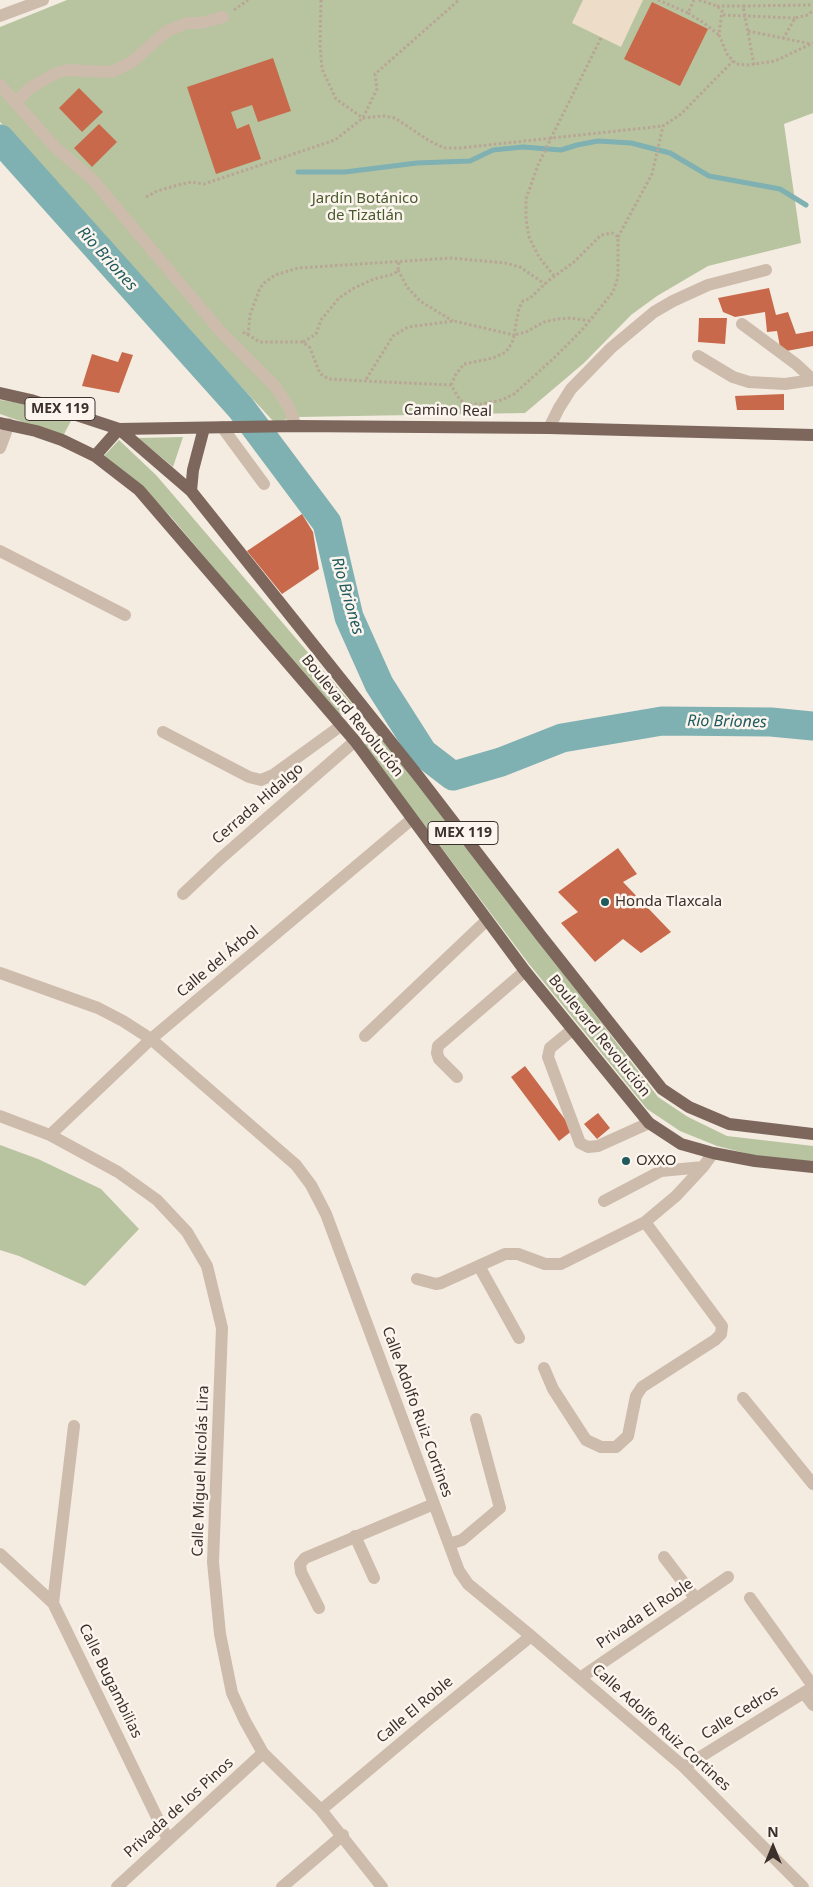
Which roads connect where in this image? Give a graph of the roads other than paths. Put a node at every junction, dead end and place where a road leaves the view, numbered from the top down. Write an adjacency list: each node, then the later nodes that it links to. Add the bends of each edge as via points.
1 (43, 0): 2 (street)
2 (0, 16)
3 (223, 16): 5 (street, via 201,23 186,23 167,32 132,62 111,72 68,70 56,73 30,88)
4 (0, 85): 5 (street)
5 (15, 103): 11 (street, via 54,146 93,180 221,332 275,386 288,406)
6 (766, 270): 14 (street, via 708,285 654,312 611,348 571,389)
7 (742, 324): 8 (street, via 813,380 785,384 749,382 733,377)
8 (698, 356)
9 (0, 393): 15 (main road, Boulevard Revolución / MEX 119, via 32,400)
10 (4, 423): 17 (street); 18 (main road, Boulevard Revolución / MEX 119, via 62,440)
11 (292, 426): 12 (main road, Camino Real); 14 (main road, Camino Real)
12 (228, 427): 13 (main road, Camino Real); 19 (street)
13 (204, 428): 15 (main road, Camino Real); 20 (main road)
14 (549, 428): 16 (main road, Camino Real)
15 (118, 429): 18 (main road); 20 (main road, Boulevard Revolución / MEX 119)
16 (813, 435)
17 (0, 448)
18 (95, 456): 23 (main road, Boulevard Revolución / MEX 119, via 139,490)
19 (264, 484)
20 (191, 492): 37 (main road, Boulevard Revolución / MEX 119, via 420,777 662,1089 689,1107 729,1124)
21 (0, 552): 22 (street)
22 (125, 615)
23 (342, 725): 24 (street, Cerrada Hidalgo, via 261,780 249,778); 25 (main road, Boulevard Revolución / MEX 119)
24 (163, 732)
25 (355, 741): 26 (main road, Boulevard Revolución / MEX 119); 27 (street, Cerrada Hidalgo)
26 (412, 819): 28 (main road, Boulevard Revolución / MEX 119); 33 (street, Calle del Árbol)
27 (183, 894)
28 (487, 920): 29 (main road, Boulevard Revolución / MEX 119); 32 (street)
29 (525, 971): 31 (main road, Boulevard Revolución / MEX 119); 34 (street, via 438,1046 439,1059)
30 (0, 973): 33 (street, Calle Adolfo Ruiz Cortines, via 98,1008)
31 (572, 1030): 36 (main road, Boulevard Revolución / MEX 119); 36 (street, via 550,1048 548,1057 580,1143 588,1147 598,1146)
32 (365, 1036)
33 (151, 1039): 38 (street, Calle del Árbol); 52 (street, Calle Adolfo Ruiz Cortines, via 296,1165 311,1185 326,1214)
34 (457, 1077)
35 (0, 1116): 38 (street, Calle Miguel Nicolás Lira)
36 (649, 1122): 39 (main road, Boulevard Revolución / MEX 119, via 681,1144)
37 (813, 1134)
38 (50, 1135): 67 (street, Calle Miguel Nicolás Lira, via 118,1172 157,1200 187,1232 207,1266 222,1328 213,1562 220,1634 232,1693)
39 (713, 1153): 40 (main road, Boulevard Revolución / MEX 119); 41 (street)
40 (813, 1167)
41 (703, 1168): 42 (street, via 661,1171); 43 (street)
42 (604, 1201)
43 (644, 1222): 44 (street, via 561,1264 545,1264 518,1254 505,1254); 47 (street, via 722,1326 721,1334 642,1387 636,1396 628,1436 616,1447 601,1447 586,1440 553,1389)
44 (479, 1266): 45 (street, via 441,1284); 46 (street)
45 (417, 1279)
46 (519, 1338)
47 (544, 1368)
48 (744, 1398): 51 (street)
49 (476, 1419): 54 (street, via 500,1508 462,1540)
50 (74, 1426): 61 (street)
51 (813, 1484)
52 (434, 1504): 53 (street); 54 (street, Calle Adolfo Ruiz Cortines)
53 (355, 1536): 58 (street); 62 (street, via 305,1558 300,1564)
54 (449, 1544): 63 (street, Calle Adolfo Ruiz Cortines, via 458,1571 468,1584)
55 (0, 1554): 61 (street, Calle Bugambilias)
56 (664, 1557): 60 (street)
57 (728, 1577): 60 (street, Privada El Roble)
58 (374, 1578)
59 (750, 1598): 65 (street)
60 (696, 1599): 64 (street, Privada El Roble)
61 (53, 1603): 71 (street, Calle Bugambilias)
62 (319, 1608)
63 (531, 1636): 64 (street, Calle Adolfo Ruiz Cortines); 69 (street, Calle El Roble)
64 (580, 1678): 68 (street, Calle Adolfo Ruiz Cortines)
65 (810, 1689): 66 (street); 68 (street, Calle Cedros)
66 (813, 1705)
67 (263, 1753): 69 (street, Calle Miguel Nicolás Lira); 71 (street, Privada de los Pinos)
68 (684, 1767): 76 (street, Calle Adolfo Ruiz Cortines)
69 (321, 1810): 70 (street, Calle Miguel Nicolás Lira)
70 (343, 1835): 72 (street, Calle Miguel Nicolás Lira); 74 (street)
71 (168, 1840): 73 (street, Privada de los Pinos)
72 (379, 1883): 75 (street)
73 (117, 1887)
74 (282, 1887)
75 (366, 1887)
76 (803, 1887)

